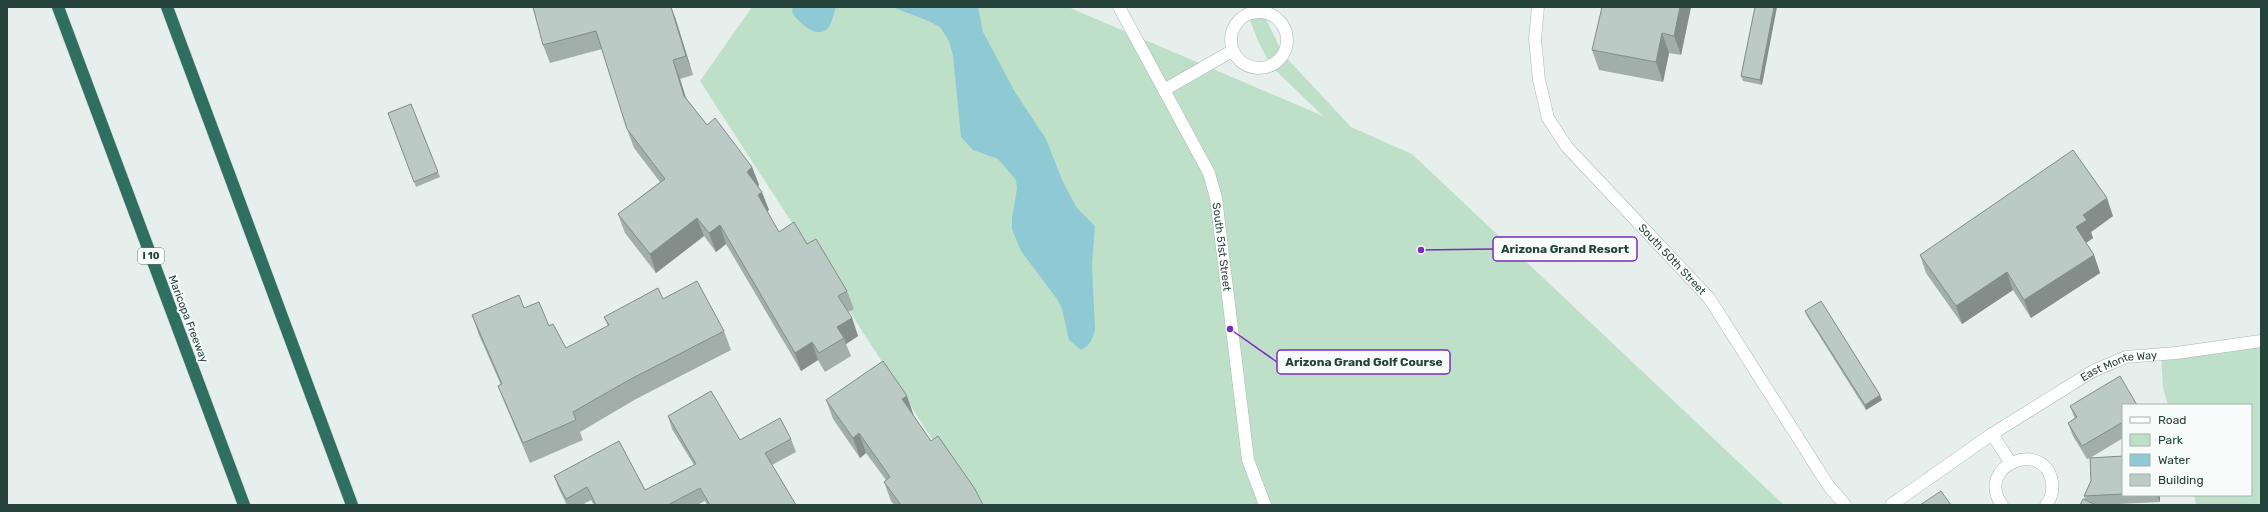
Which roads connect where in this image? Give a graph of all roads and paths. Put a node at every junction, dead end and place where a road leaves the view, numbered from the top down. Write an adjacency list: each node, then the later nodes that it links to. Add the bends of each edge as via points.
1 (58, 7): 10 (highway, Maricopa Freeway / I 10)
2 (167, 7): 11 (highway)
3 (1119, 7): 6 (street, South 51st Street)
4 (1538, 7): 13 (street, South 50th Street, via 1535,39 1539,80 1548,118 1567,147 1709,298 1828,485)
5 (1232, 51): 5 (street, via 1244,65 1253,68 1271,66 1287,46 1284,27 1270,14 1246,14 1232,30); 6 (street)
6 (1164, 90): 12 (street, South 51st Street, via 1209,173 1216,198 1248,460)
7 (2261, 341): 8 (street, East Monte Way, via 2126,357 2093,371)
8 (1992, 434): 9 (street); 14 (street, East Monte Way)
9 (2010, 462): 15 (street, via 1997,481 1997,495); 16 (street, via 2027,459 2042,464 2048,471 2053,486 2052,495)
10 (244, 505)
11 (352, 505)
12 (1265, 505)
13 (1845, 505)
14 (1891, 505)
15 (2002, 505)
16 (2046, 505)

